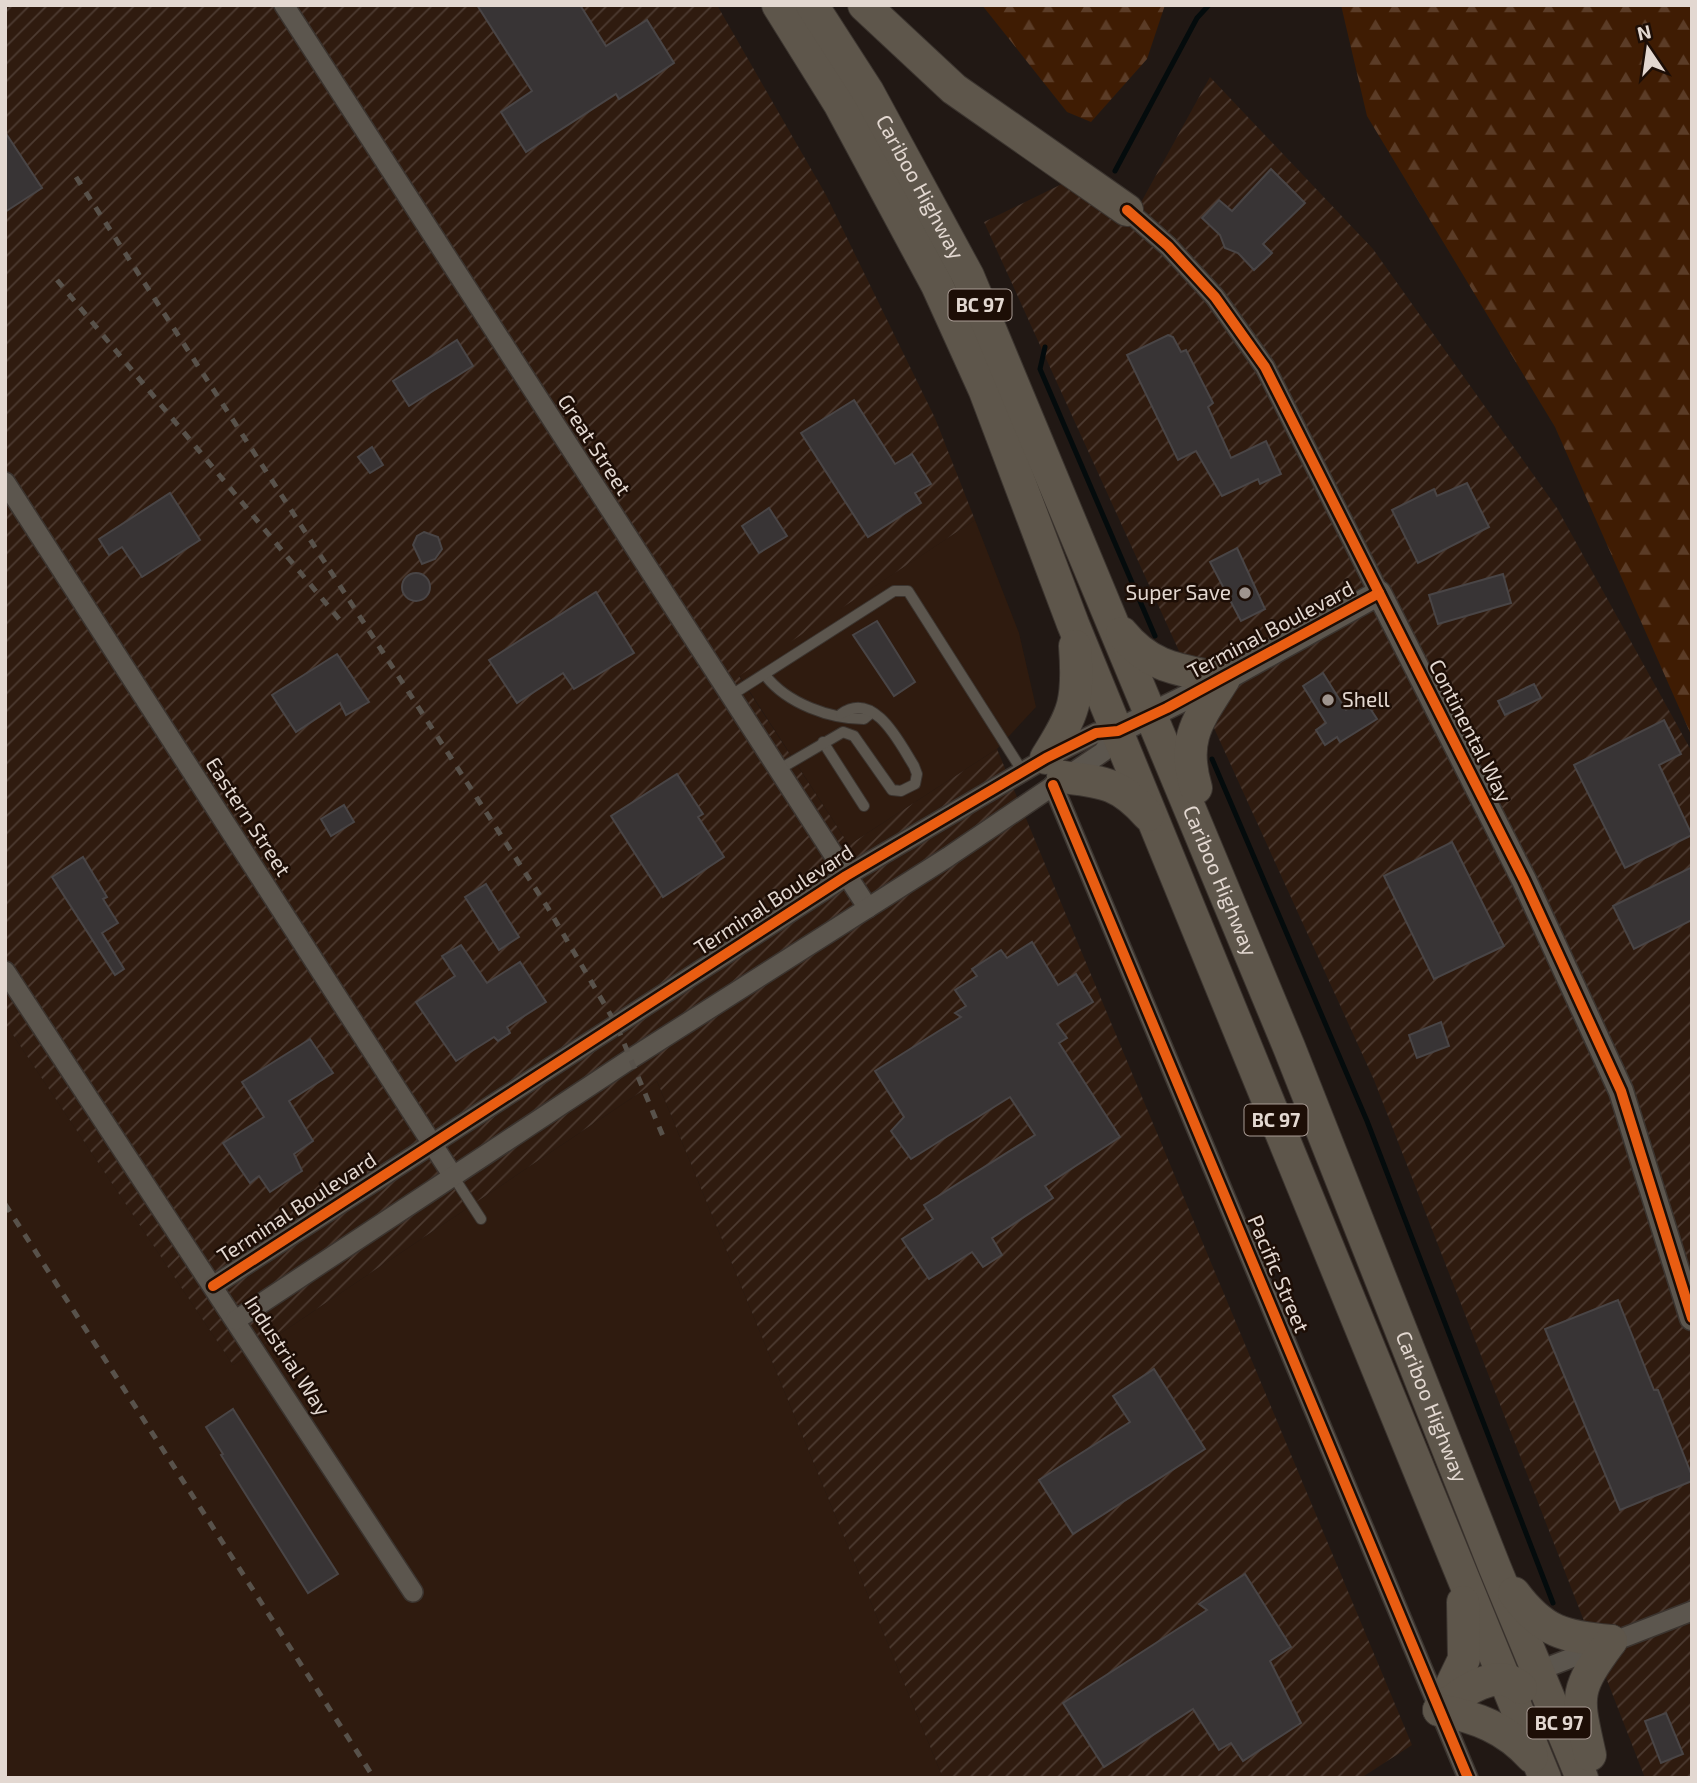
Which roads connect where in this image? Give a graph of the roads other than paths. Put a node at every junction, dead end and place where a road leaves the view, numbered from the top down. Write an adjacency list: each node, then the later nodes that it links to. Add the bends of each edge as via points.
1 (284, 5): 13 (street, Great Street)
2 (778, 5): 6 (highway, Cariboo Highway / BC 97, via 839,103 905,224)
3 (812, 5): 9 (highway, Cariboo Highway / BC 97, via 868,92 968,276)
4 (864, 5): 5 (highway, via 954,89)
5 (1127, 210): 8 (street, Continental Way, via 1215,297 1265,366)
6 (985, 391): 10 (highway, Cariboo Highway / BC 97); 14 (highway, via 1000,404 1115,682 1135,708)
7 (5, 482): 26 (street, Eastern Street)
8 (1379, 593): 12 (street, Terminal Boulevard); 30 (street, Continental Way, via 1524,880 1620,1091)
9 (1113, 621): 12 (highway, via 1150,660); 14 (highway, Cariboo Highway / BC 97)
10 (1073, 624): 15 (highway, Cariboo Highway / BC 97); 18 (highway, via 1076,701)
11 (765, 675): 13 (lane); 16 (lane, via 813,709 841,714 864,709 889,724 914,766 915,784 896,791 886,786 849,733 837,733); 18 (lane, via 894,591 908,591)
12 (1224, 679): 14 (street, Terminal Boulevard); 23 (highway, via 1197,722 1189,758)
13 (730, 697): 17 (street, Great Street)
14 (1152, 715): 15 (street, Terminal Boulevard); 23 (highway, Cariboo Highway / BC 97)
15 (1118, 732): 18 (street, Terminal Boulevard, via 1096,733); 20 (highway, Cariboo Highway / BC 97); 25 (highway, via 1142,748 1235,964)
16 (822, 742): 17 (lane); 19 (lane)
17 (778, 770): 21 (street, Great Street)
18 (1046, 773): 20 (highway, via 1121,789); 21 (street, Terminal Boulevard); 22 (street, Terminal Boulevard); 40 (street, Pacific Street)
19 (864, 806)
20 (1158, 826): 32 (highway, Cariboo Highway / BC 97)
21 (846, 876): 22 (street, Great Street); 26 (street, Terminal Boulevard)
22 (868, 908): 27 (street, Terminal Boulevard)
23 (1232, 910): 25 (highway, Cariboo Highway / BC 97)
24 (5, 971): 29 (street, Industrial Way)
25 (1289, 1047): 33 (highway, Cariboo Highway / BC 97)
26 (431, 1143): 27 (street, Eastern Street); 29 (street, Terminal Boulevard)
27 (453, 1175): 28 (lane); 31 (street, Terminal Boulevard)
28 (481, 1219)
29 (213, 1286): 31 (street, Industrial Way)
30 (1692, 1318)
31 (236, 1320): 35 (street, Industrial Way)
32 (1396, 1414): 34 (highway, Cariboo Highway / BC 97); 38 (highway, via 1425,1446 1509,1645 1527,1665)
33 (1495, 1568): 37 (highway, via 1525,1608 1547,1627 1560,1634); 38 (highway, Cariboo Highway / BC 97)
34 (1461, 1575): 39 (highway, Cariboo Highway / BC 97); 40 (highway, via 1464,1659)
35 (413, 1591)
36 (1692, 1611): 37 (street)
37 (1611, 1641): 38 (street); 44 (highway, via 1590,1670 1579,1701)
38 (1537, 1668): 43 (highway, Cariboo Highway / BC 97)
39 (1503, 1678): 40 (highway, via 1460,1694); 41 (highway, Cariboo Highway / BC 97)
40 (1439, 1710): 41 (highway, via 1489,1723 1517,1740); 42 (street, Pacific Street)
41 (1549, 1774)
42 (1468, 1778)
43 (1582, 1778)
44 (1594, 1778)

